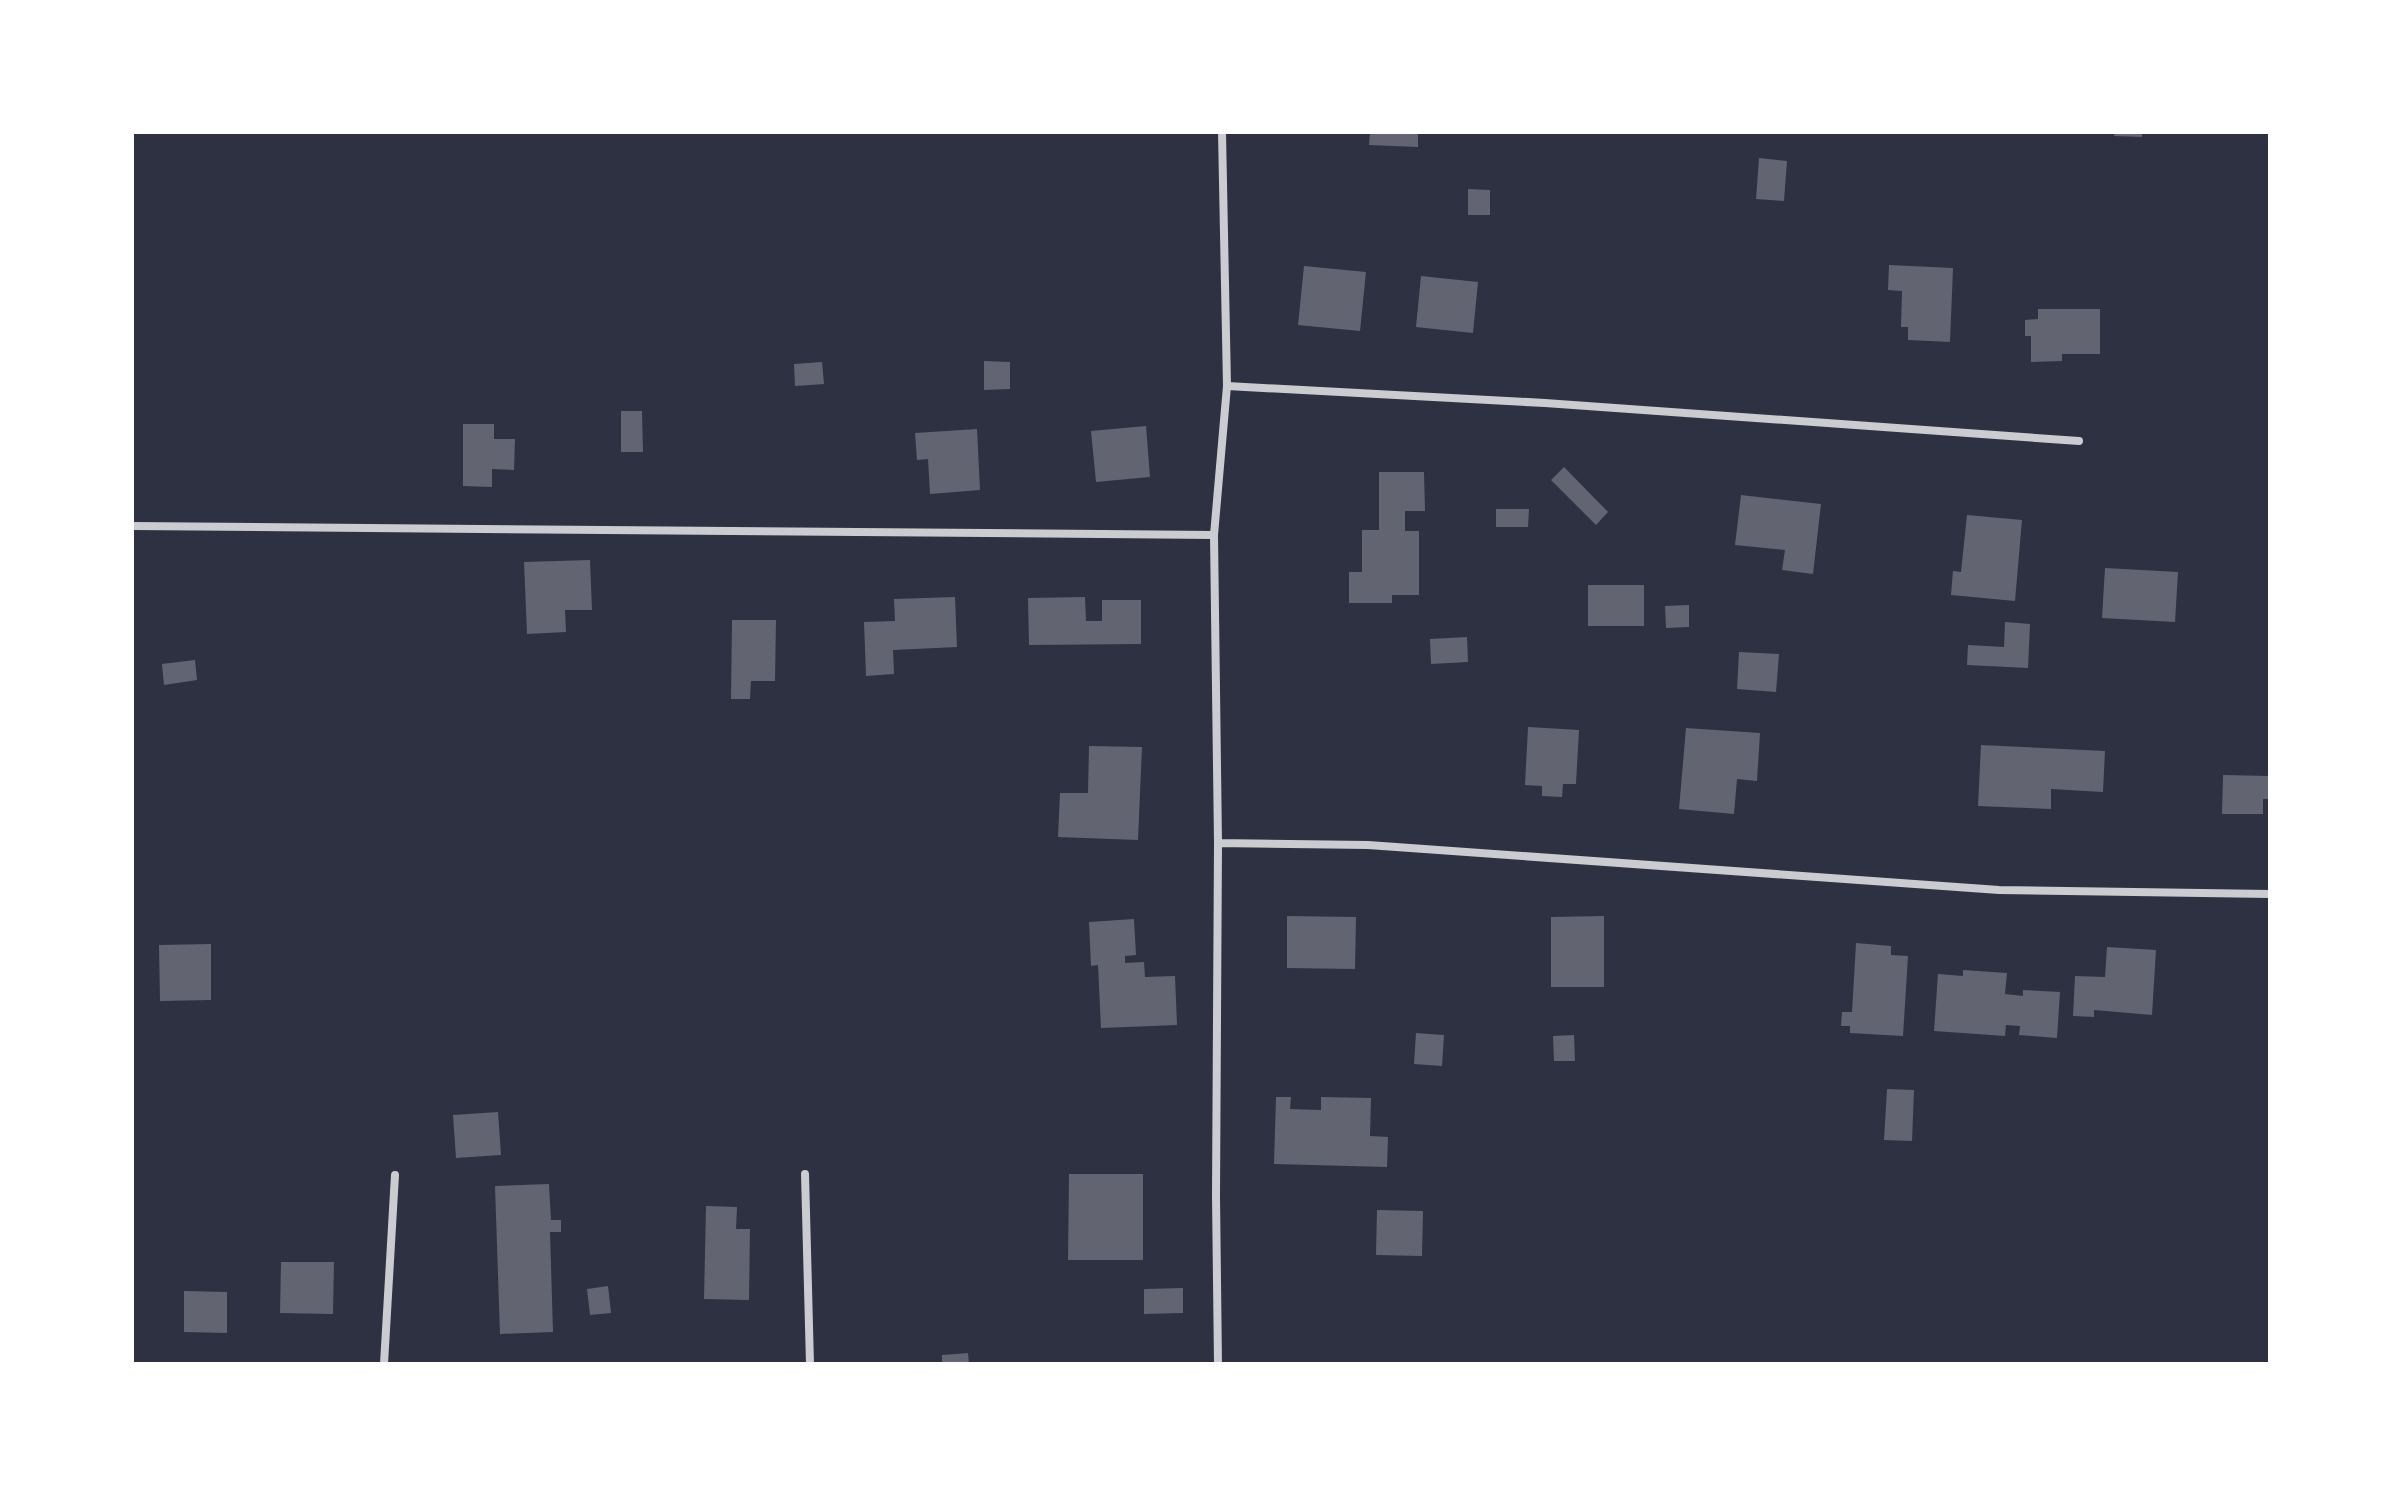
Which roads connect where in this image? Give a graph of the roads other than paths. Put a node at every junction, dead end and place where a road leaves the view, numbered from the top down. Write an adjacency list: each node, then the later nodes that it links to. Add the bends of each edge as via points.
1 (1222, 132): 2 (street)
2 (1227, 386): 3 (street); 5 (street)
3 (2079, 441)
4 (132, 526): 5 (street)
5 (1214, 535): 6 (street)
6 (1218, 843): 7 (street, via 1368,845 1999,890); 12 (street)
7 (2270, 894)
8 (805, 1174): 11 (street)
9 (395, 1175): 10 (street)
10 (384, 1364)
11 (810, 1364)
12 (1218, 1364)

